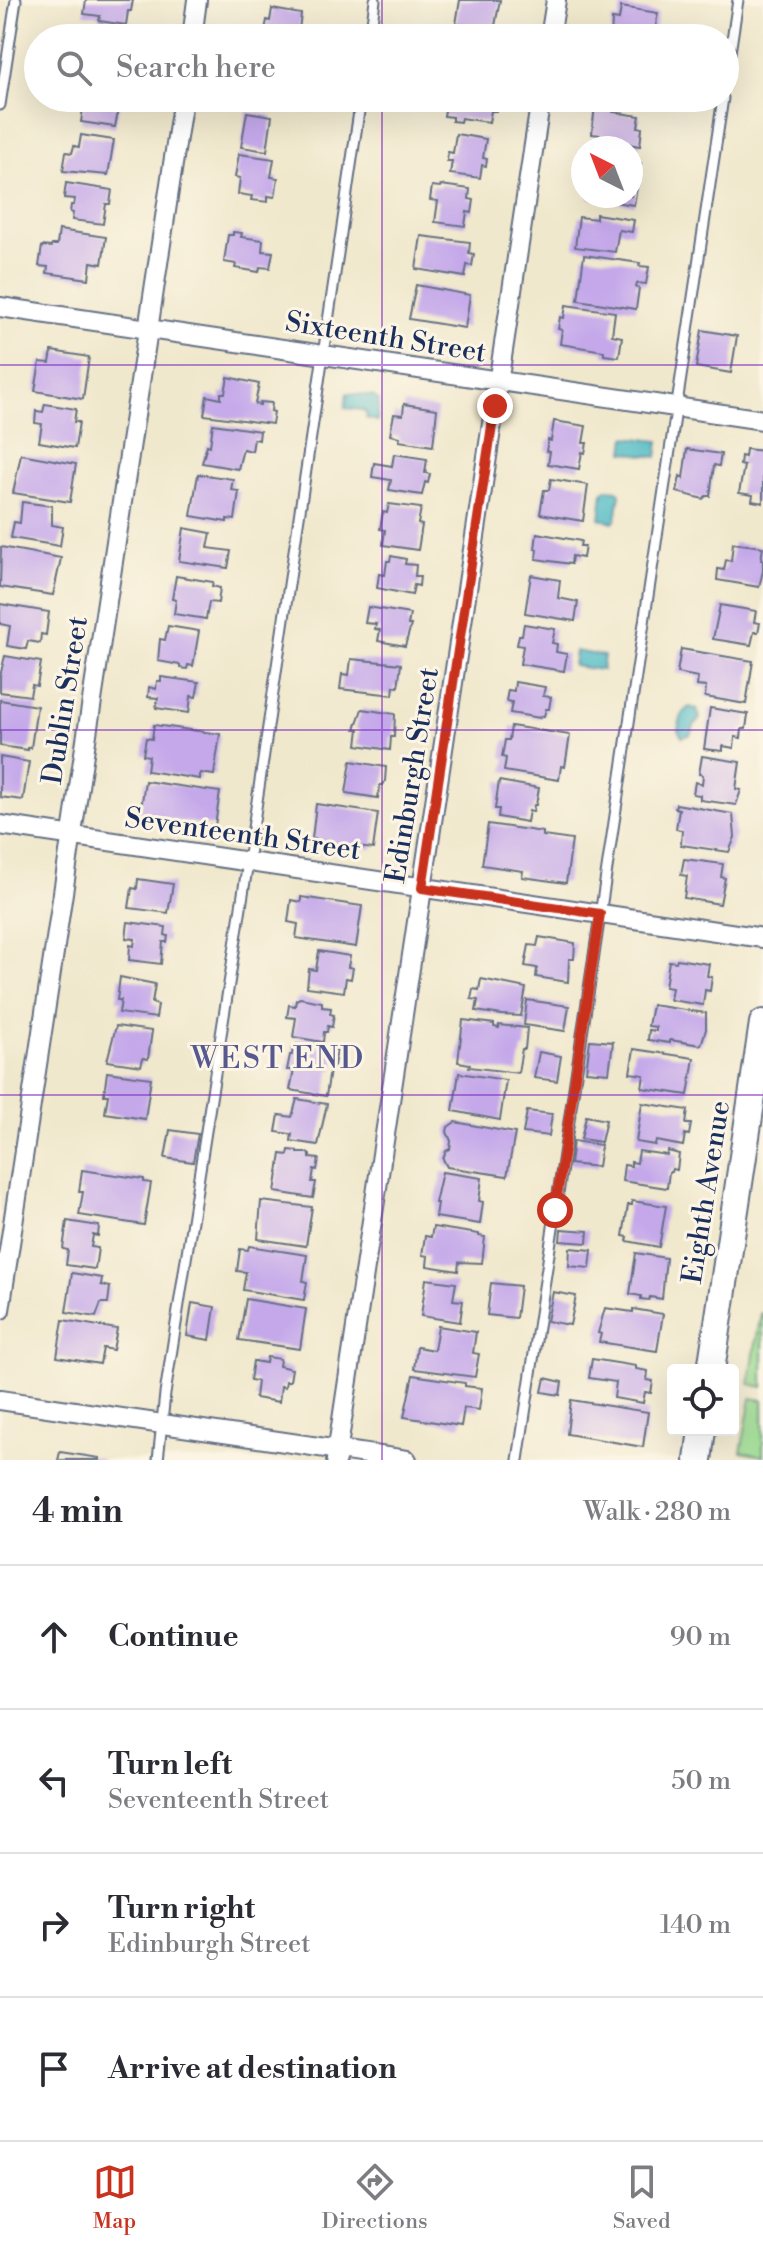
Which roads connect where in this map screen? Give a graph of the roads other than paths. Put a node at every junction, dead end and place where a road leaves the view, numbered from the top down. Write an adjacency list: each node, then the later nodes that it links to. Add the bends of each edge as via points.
1 (16, 0): 10 (lane)
2 (197, 0): 6 (street)
3 (375, 0): 7 (lane)
4 (556, 0): 8 (street)
5 (738, 0): 9 (lane)
6 (194, 24)
7 (372, 24)
8 (552, 24)
9 (734, 24)
10 (0, 105)
11 (181, 112): 16 (street, Dublin Street)
12 (359, 112): 17 (lane)
13 (539, 112): 18 (street, Edinburgh Street)
14 (721, 112): 19 (lane)
15 (0, 307): 16 (street, Sixteenth Street)
16 (148, 329): 17 (street, Sixteenth Street); 22 (street, Dublin Street)
17 (323, 354): 18 (street, Sixteenth Street); 23 (lane)
18 (499, 381): 19 (street, Sixteenth Street); 24 (street, Edinburgh Street)
19 (676, 407): 20 (street, Sixteenth Street); 25 (lane)
20 (763, 420)
21 (0, 825): 22 (street, Seventeenth Street)
22 (71, 836): 23 (street, Seventeenth Street); 28 (street, Dublin Street)
23 (248, 862): 24 (street, Seventeenth Street); 31 (lane)
24 (422, 888): 25 (street, Seventeenth Street); 33 (street, Edinburgh Street)
25 (600, 914): 26 (street, Seventeenth Street); 36 (lane)
26 (763, 938)
27 (763, 1023): 29 (street, Eighth Avenue)
28 (0, 1310)
29 (712, 1364)
30 (0, 1400): 31 (street)
31 (162, 1424): 33 (street); 34 (lane)
32 (701, 1436): 37 (street)
33 (337, 1455): 35 (street)
34 (158, 1460)
35 (407, 1460)
36 (518, 1460)
37 (698, 1460)

